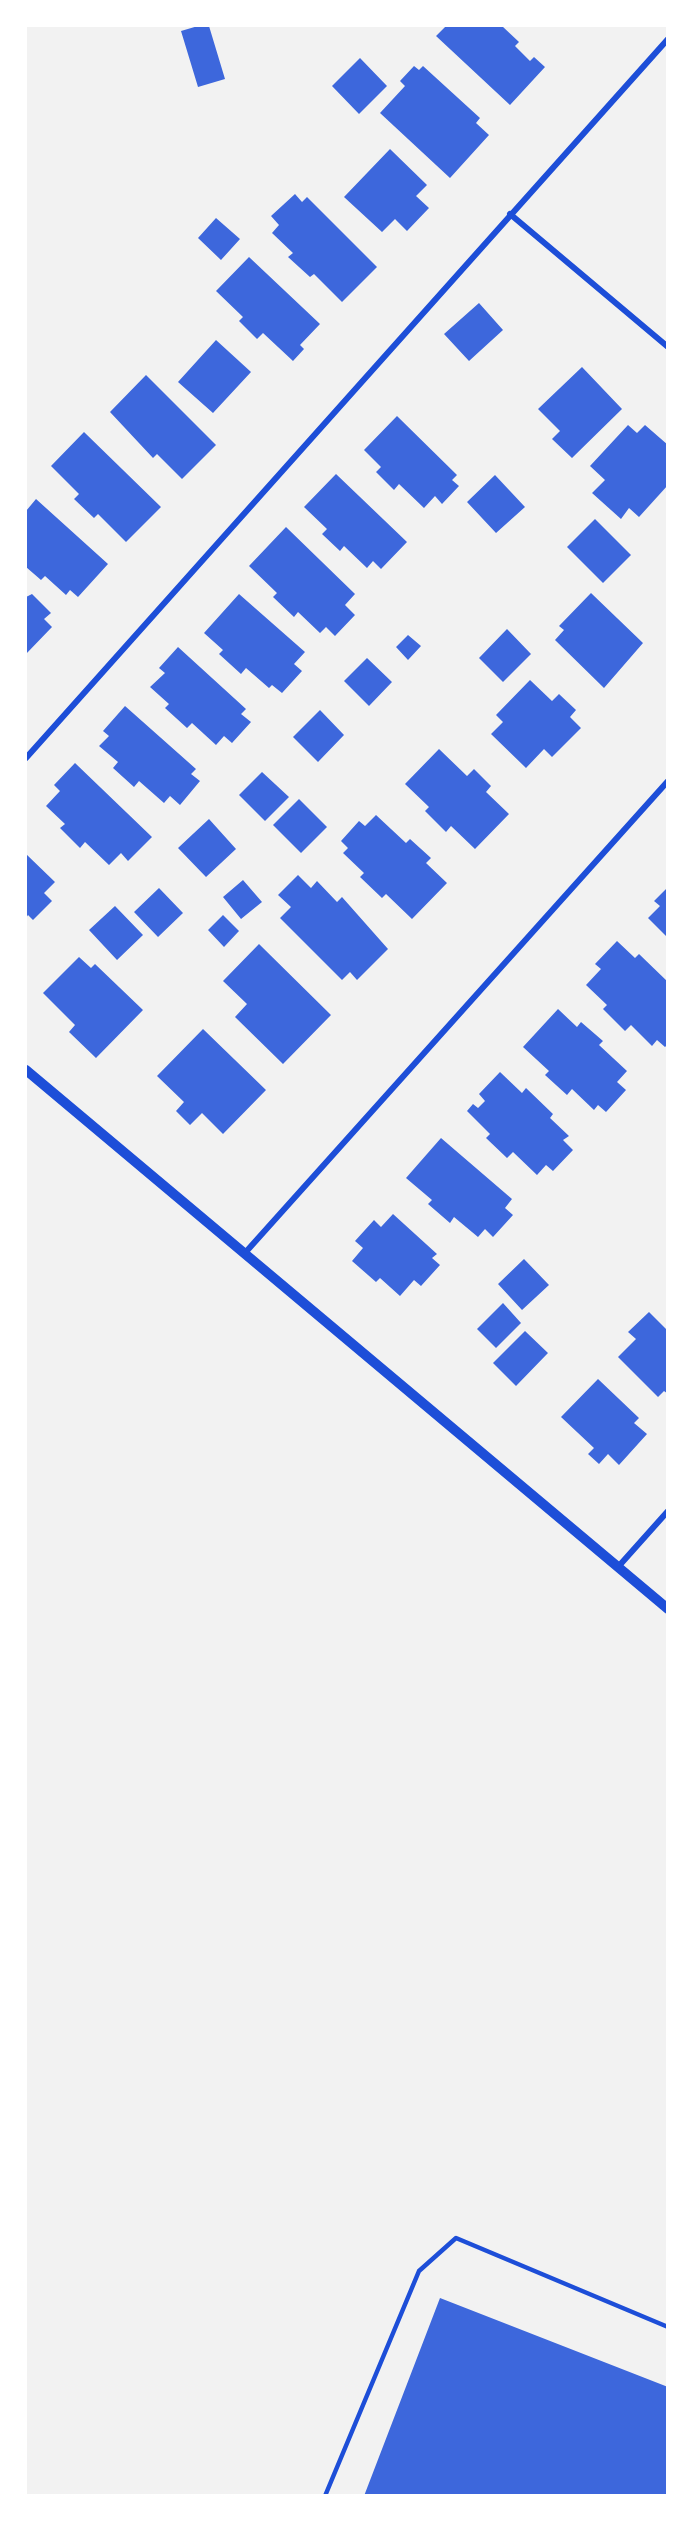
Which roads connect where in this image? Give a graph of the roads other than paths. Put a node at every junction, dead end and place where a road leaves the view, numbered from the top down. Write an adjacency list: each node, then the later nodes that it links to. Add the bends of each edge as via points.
1 (668, 39): 2 (street)
2 (510, 214): 3 (street); 4 (street)
3 (668, 347)
4 (26, 758)
5 (668, 781): 7 (street)
6 (26, 1070): 7 (street)
7 (243, 1254): 9 (street)
8 (668, 1511): 9 (street)
9 (618, 1567): 10 (street)
10 (667, 1606)
11 (668, 2327): 12 (lane, via 456,2238 419,2271)
12 (325, 2496)

